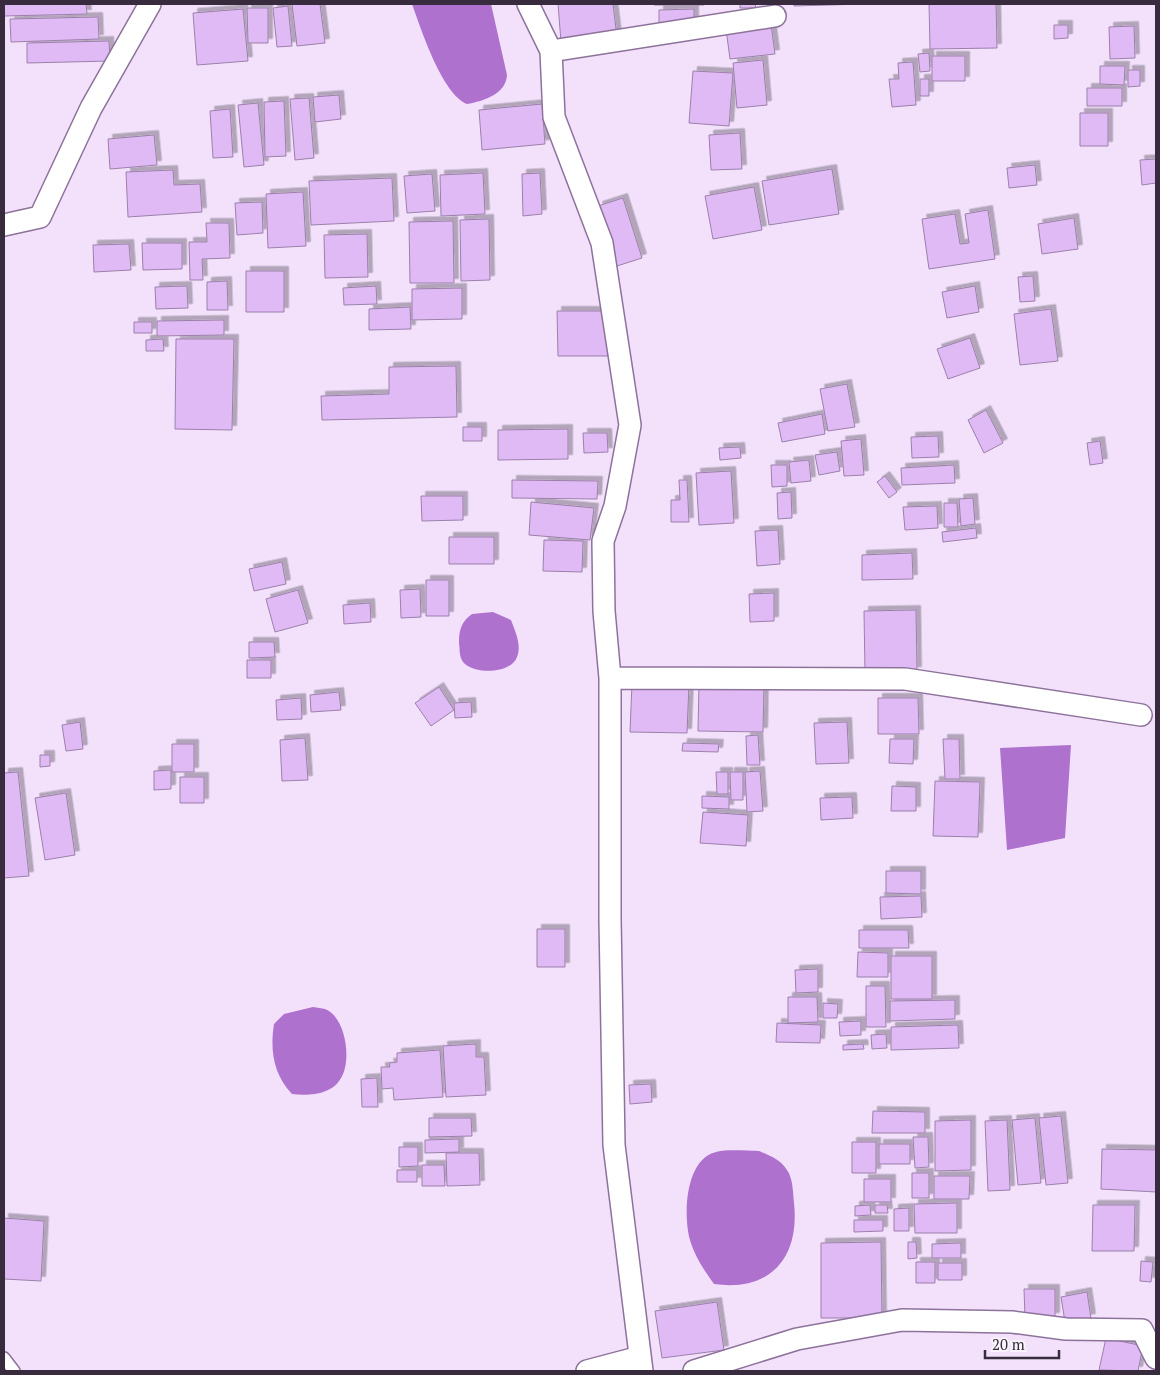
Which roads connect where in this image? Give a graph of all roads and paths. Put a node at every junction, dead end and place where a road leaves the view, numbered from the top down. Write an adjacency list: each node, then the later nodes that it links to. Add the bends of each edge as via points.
1 (150, 4): 5 (street, via 91,108 40,217)
2 (528, 4): 4 (street)
3 (775, 16): 4 (street)
4 (551, 51): 6 (street, via 554,116 602,243 630,425 615,506 603,541 604,611)
5 (4, 225)
6 (610, 678): 7 (street, via 905,679); 10 (street, via 614,1145)
7 (1141, 715)
8 (4, 1358): 11 (lane)
9 (1156, 1358): 13 (street, via 1142,1330 1066,1329 1012,1322 902,1320 797,1339)
10 (641, 1364): 12 (street)
11 (14, 1371)
12 (587, 1371)
13 (694, 1371)

